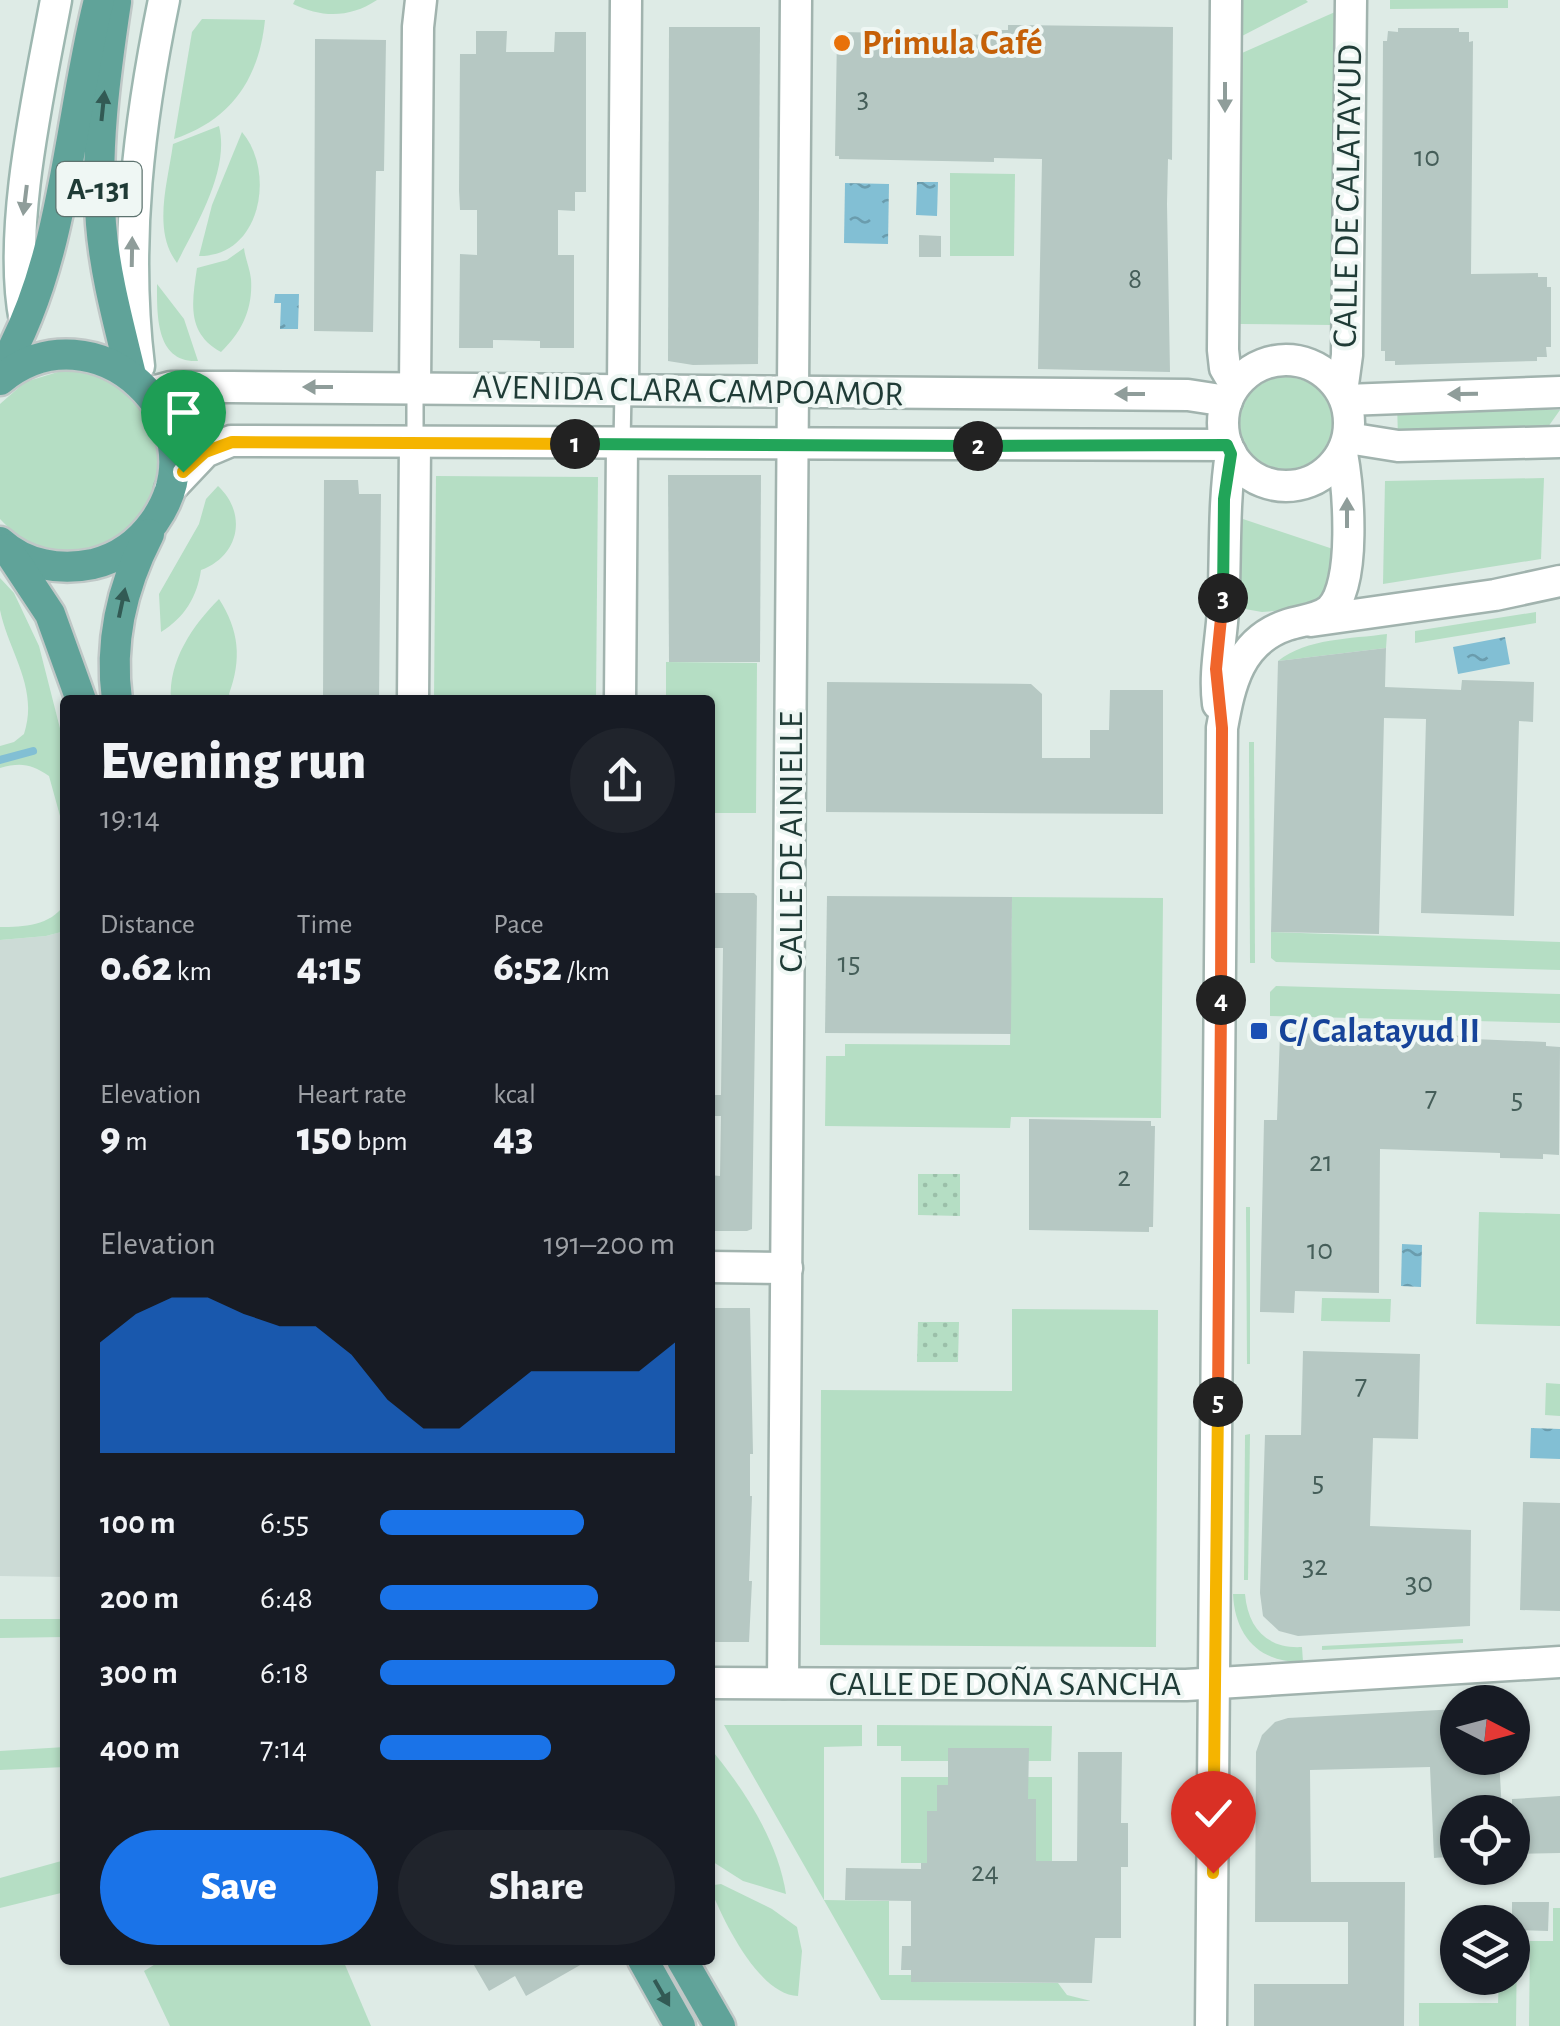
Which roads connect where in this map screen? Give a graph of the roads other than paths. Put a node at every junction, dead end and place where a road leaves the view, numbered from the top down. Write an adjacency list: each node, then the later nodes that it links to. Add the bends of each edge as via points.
1 (56, 0): 10 (street, one-way to 10, via 21,240)
2 (98, 0): 10 (main road, A-131, via 56,216)
3 (116, 0): 13 (main road, A-131, one-way to 3, via 108,279 100,208)
4 (164, 0): 13 (street, one-way to 4, via 132,226)
5 (626, 0): 15 (street)
6 (796, 0): 16 (street, CALLE DE AINIELLE)
7 (1226, 0): 18 (street, one-way to 18, via 1223,350)
8 (1351, 0): 19 (street, CALLE DE CALATAYUD)
9 (420, 3): 14 (street)
10 (25, 321): 11 (main road, A-131)
11 (0, 372)
12 (0, 380): 13 (main road, via 58,355 96,359)
13 (140, 384): 14 (street, AVENIDA CLARA CAMPOAMOR, one-way to 13); 26 (main road, A-131, via 172,438)
14 (415, 388): 15 (street, AVENIDA CLARA CAMPOAMOR); 20 (lane)
15 (623, 390): 16 (street, AVENIDA CLARA CAMPOAMOR); 22 (lane)
16 (793, 391): 18 (street, AVENIDA CLARA CAMPOAMOR, one-way to 16); 23 (street, CALLE DE AINIELLE)
17 (1560, 392): 19 (street, one-way to 19)
18 (1231, 393): 19 (street, via 1248,372 1282,359 1316,367); 25 (street, via 1223,430)
19 (1344, 396): 24 (street)
20 (415, 442): 22 (street, AVENIDA CLARA CAMPOAMOR); 26 (street, AVENIDA CLARA CAMPOAMOR, via 222,443 196,459); 34 (street)
21 (1560, 442): 24 (street)
22 (622, 444): 23 (street, AVENIDA CLARA CAMPOAMOR); 35 (street)
23 (793, 445): 25 (street, AVENIDA CLARA CAMPOAMOR); 38 (street, CALLE DE AINIELLE)
24 (1345, 445): 25 (street, via 1319,477 1286,486 1254,478); 28 (street, one-way to 24)
25 (1229, 449): 36 (street, via 1216,669)
26 (165, 501): 27 (main road, via 146,534 103,562 52,567); 33 (main road, A-131, one-way to 26, via 123,598)
27 (3, 545): 32 (main road, via 50,614)
28 (1346, 574): 30 (street, via 1364,604); 31 (street, via 1328,611)
29 (1560, 581): 30 (street)
30 (1386, 610): 31 (street)
31 (1286, 625): 36 (street, via 1268,632 1241,660)
32 (79, 695)
33 (117, 695)
34 (413, 695)
35 (620, 695)
36 (1222, 728): 39 (street)
37 (715, 1268): 38 (street)
38 (787, 1268): 44 (street, CALLE DE AINIELLE)
39 (1216, 1619): 41 (street, CALLE DE DOÑA SANCHA, via 1248,1660); 42 (street)
40 (1560, 1662): 41 (street, CALLE DE DOÑA SANCHA)
41 (1299, 1676): 42 (street, CALLE DE DOÑA SANCHA)
42 (1215, 1682): 44 (street, CALLE DE DOÑA SANCHA); 49 (street)
43 (715, 1683): 44 (street, CALLE DE DOÑA SANCHA)
44 (783, 1684)
45 (646, 1965): 47 (main road, one-way to 47)
46 (685, 1965): 48 (main road)
47 (680, 2026)
48 (720, 2026)
49 (1211, 2026)

